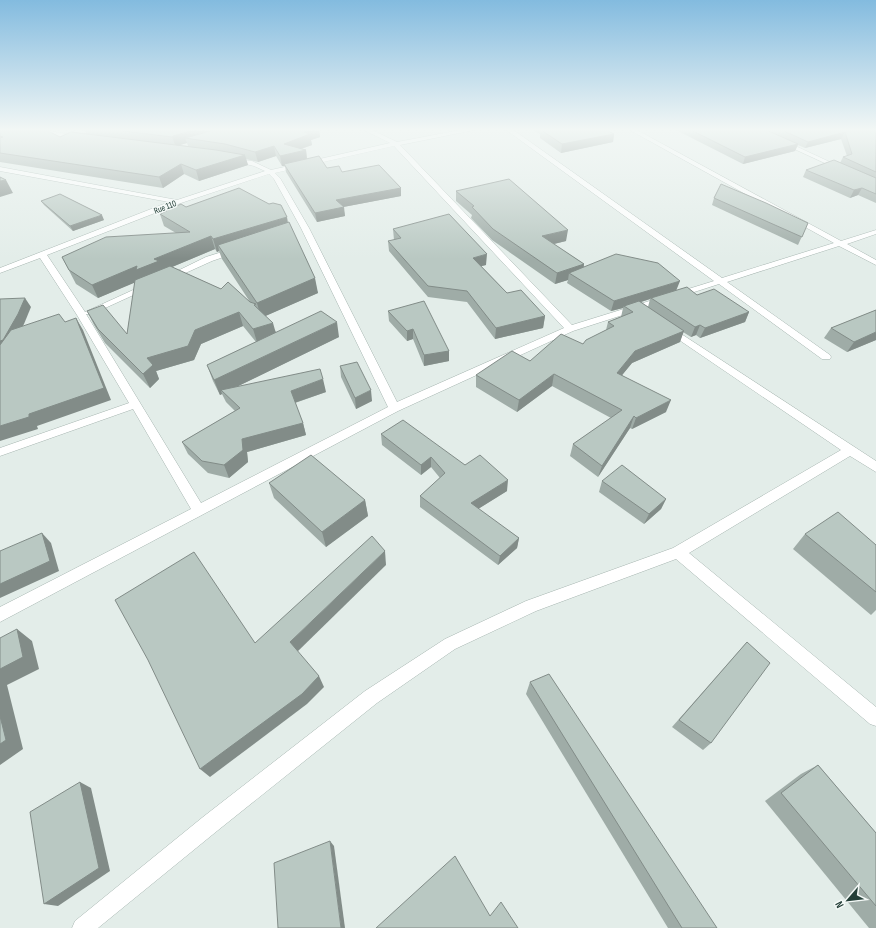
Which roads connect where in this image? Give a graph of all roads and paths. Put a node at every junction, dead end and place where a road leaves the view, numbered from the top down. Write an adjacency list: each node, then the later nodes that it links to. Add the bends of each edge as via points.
1 (13, 172): 6 (street)
2 (271, 172): 6 (street, Rue 110); 21 (street, via 282,185)
3 (423, 172): 18 (street)
4 (568, 172): 13 (street)
5 (710, 172): 8 (street)
6 (178, 202): 10 (street, Rue 110)
7 (876, 232): 8 (street)
8 (840, 243): 11 (street); 13 (street)
9 (240, 248): 15 (street)
10 (42, 254): 12 (street, Rue 110); 15 (street)
11 (876, 263)
12 (0, 271)
13 (720, 281): 14 (street); 19 (street)
14 (636, 308): 16 (street); 18 (street)
15 (82, 315): 20 (street)
16 (649, 316)
17 (662, 325): 22 (street)
18 (570, 329): 21 (street)
19 (826, 357)
20 (136, 404): 23 (street); 25 (street)
21 (394, 408): 25 (street)
22 (850, 450): 24 (street); 26 (street)
23 (0, 452)
24 (876, 467)
25 (199, 512): 27 (street)
26 (678, 552): 28 (street); 29 (street, via 531,606 450,644 371,697)
27 (0, 615)
28 (876, 718)
29 (82, 928)

